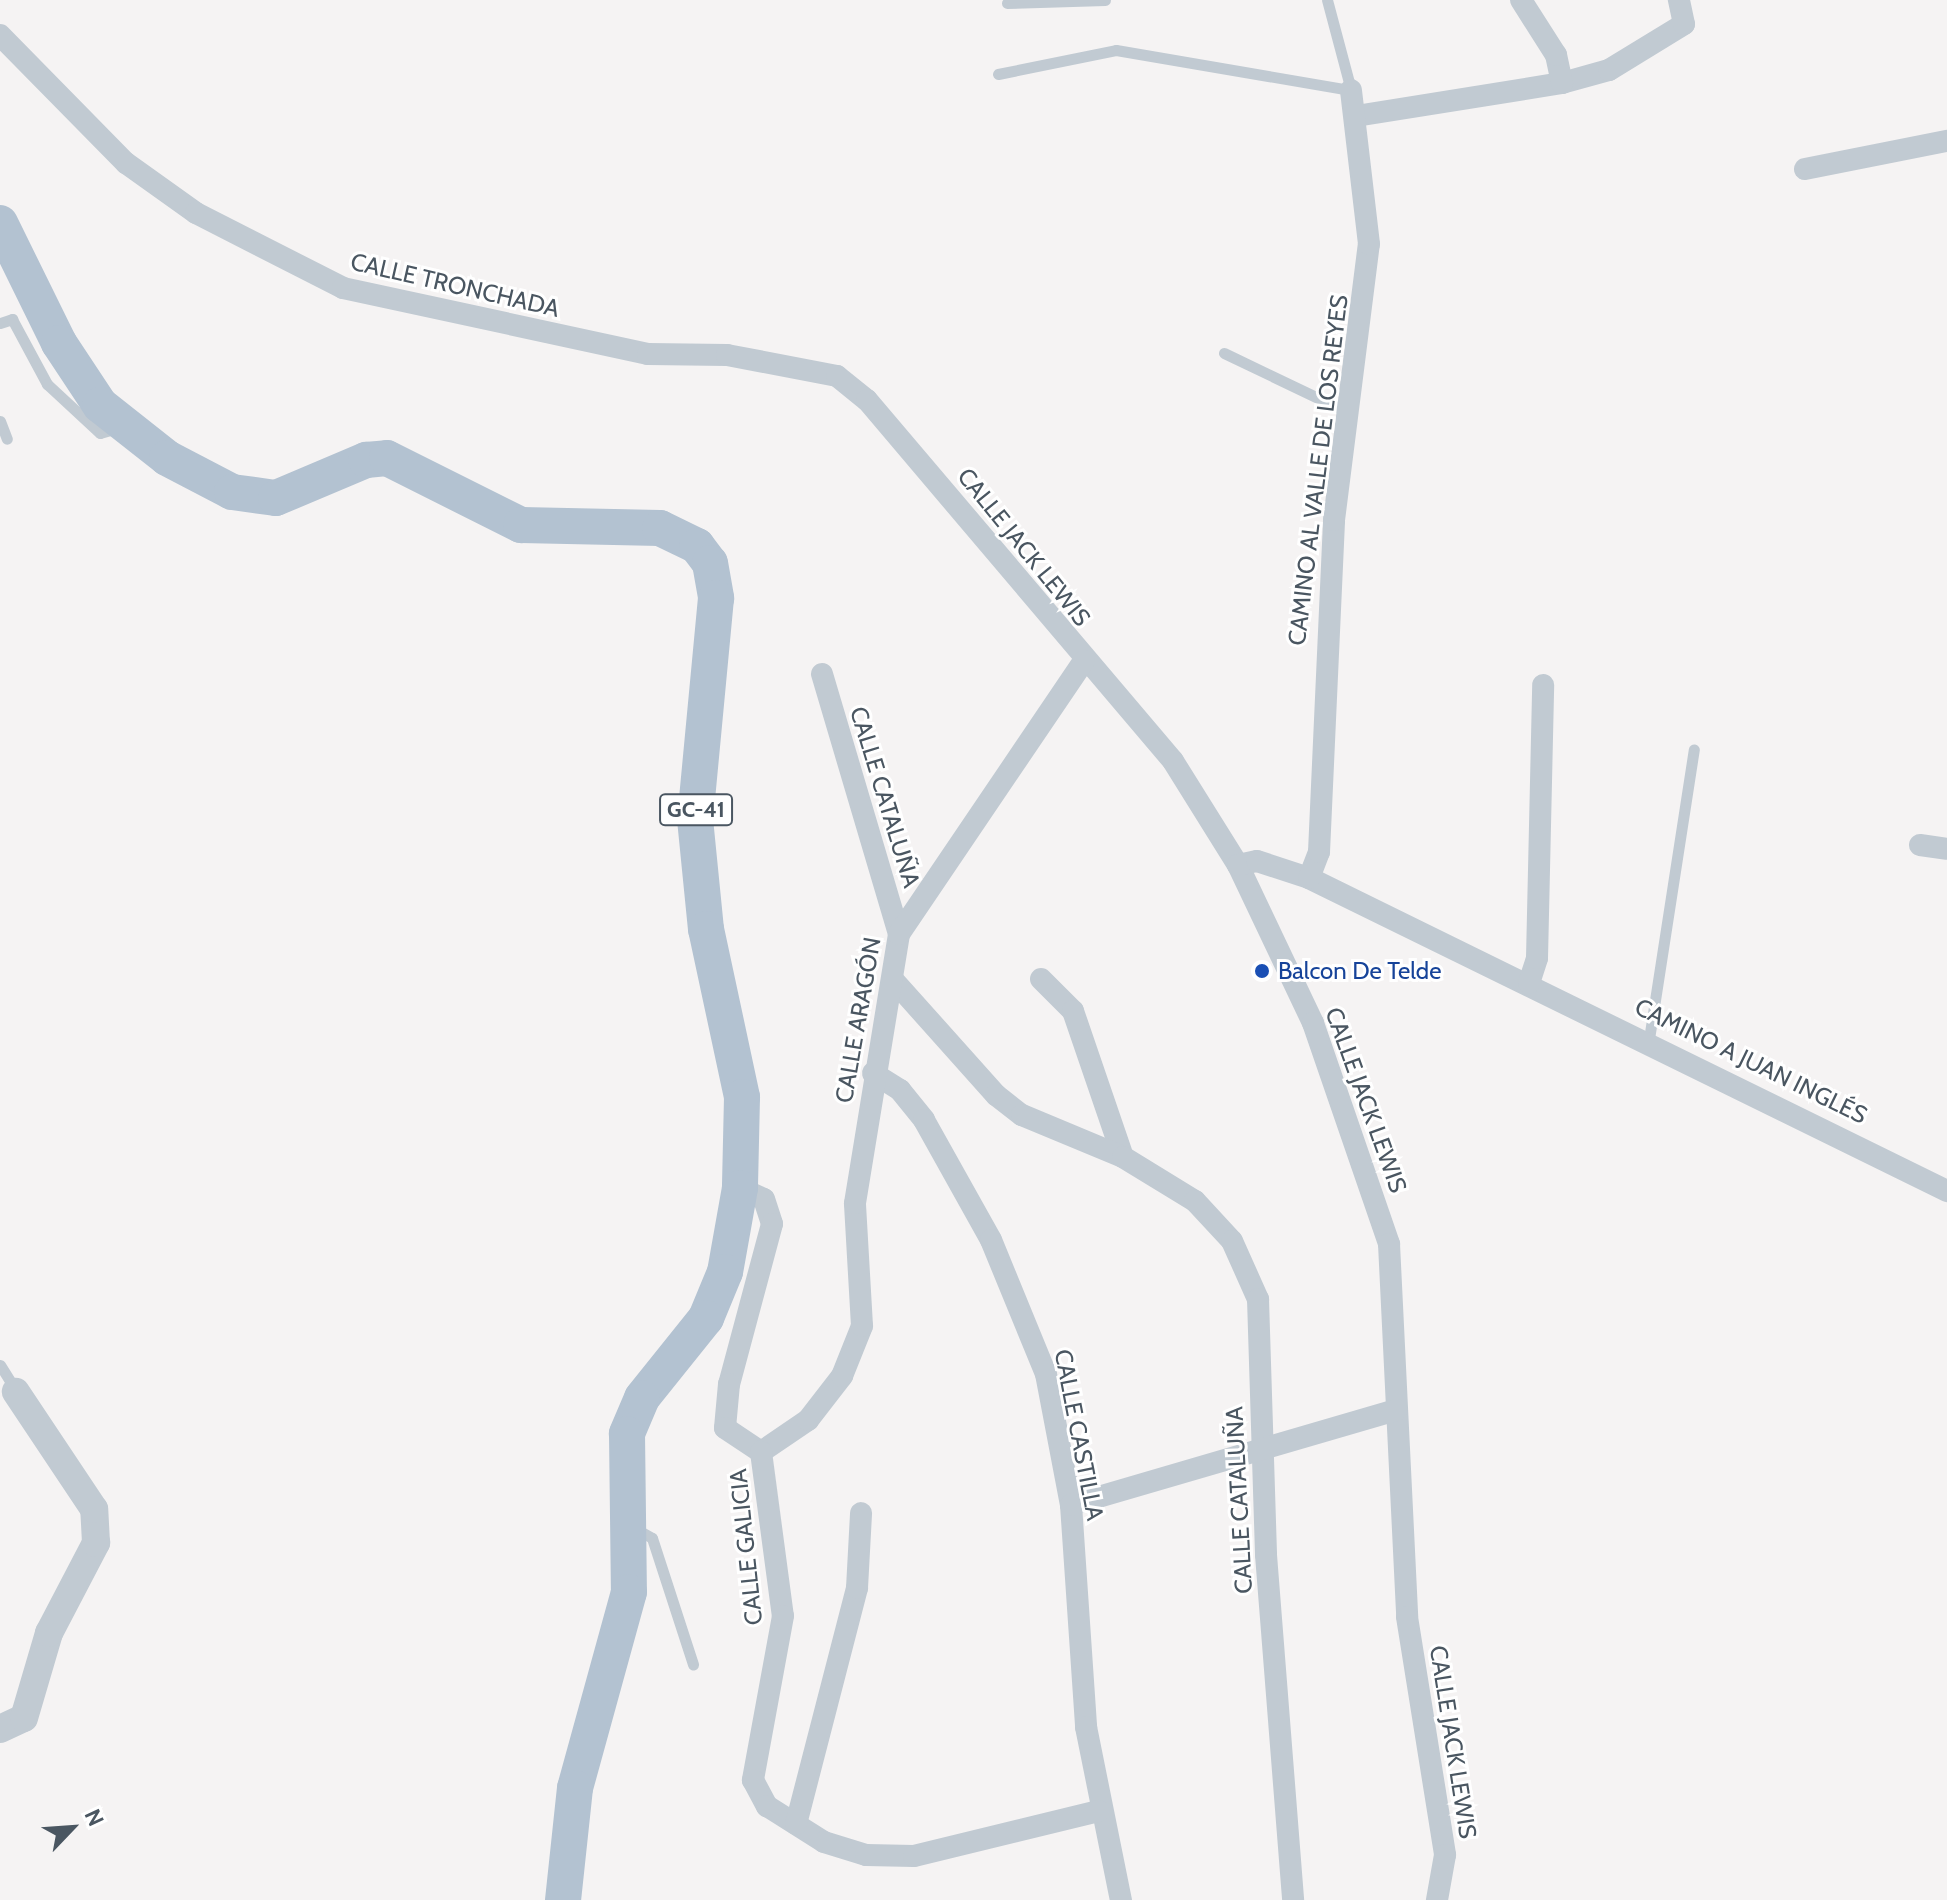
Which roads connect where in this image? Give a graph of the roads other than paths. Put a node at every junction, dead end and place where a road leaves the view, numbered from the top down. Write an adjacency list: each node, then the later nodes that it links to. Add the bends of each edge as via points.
1 (1105, 0): 5 (lane)
2 (1327, 0): 9 (lane, CAMINO AL VALLE DE LOS REYES)
3 (1521, 0): 8 (street, via 1556,55)
4 (1679, 0): 8 (street, via 1684,24 1609,70)
5 (1007, 3)
6 (0, 35): 16 (street, CALLE TRONCHADA, via 126,163 196,213 343,288 648,354 727,355)
7 (998, 74): 9 (lane, via 1116,50)
8 (1562, 83): 10 (street)
9 (1351, 90): 10 (street, CAMINO AL VALLE DE LOS REYES)
10 (1356, 116): 17 (street, CAMINO AL VALLE DE LOS REYES, via 1369,244)
11 (1947, 141): 12 (street)
12 (1805, 169)
13 (0, 223): 19 (main road, GC-41, via 82,384)
14 (0, 323): 19 (lane, via 12,319 47,384 100,433)
15 (1224, 353): 17 (lane)
16 (837, 376): 21 (street, CALLE JACK LEWIS, via 966,514)
17 (1350, 414): 28 (street, CAMINO AL VALLE DE LOS REYES, via 1324,623 1319,852)
18 (0, 421): 20 (lane)
19 (123, 426): 36 (main road, GC-41, via 167,458 255,498 298,492 366,460 387,458 521,525 660,528 697,546 710,563 716,598 695,819 706,929 742,1097)
20 (7, 439)
21 (1084, 661): 27 (street, CALLE JACK LEWIS, via 1173,761); 29 (street, CALLE ARAGÓN)
22 (822, 674): 29 (street, CALLE CATALUÑA)
23 (1543, 685): 32 (street, via 1537,958)
24 (1694, 749): 33 (lane)
25 (1920, 845): 26 (street)
26 (1947, 849)
27 (1238, 865): 28 (street, CAMINO A JUAN INGLÉS, via 1257,861); 40 (street, CALLE JACK LEWIS, via 1313,1023 1389,1244)
28 (1309, 878): 32 (street, CAMINO A JUAN INGLÉS)
29 (899, 934): 31 (street, CALLE ARAGÓN)
30 (1041, 979): 35 (street, via 1073,1011)
31 (895, 982): 34 (street, CALLE ARAGÓN, via 878,1026); 35 (street, CALLE CATALUÑA, via 927,1009 996,1095 1022,1115)
32 (1529, 983): 33 (street, CAMINO A JUAN INGLÉS)
33 (1649, 1039): 37 (street, CAMINO A JUAN INGLÉS)
34 (873, 1073): 42 (street, CALLE ARAGÓN, via 855,1203 862,1326 842,1376 808,1420); 43 (street, CALLE CASTILLA, via 900,1090 924,1120 991,1240 1046,1374)
35 (1123, 1157): 41 (street, CALLE CATALUÑA, via 1195,1201 1232,1241 1258,1299)
36 (740, 1188): 42 (street, CALLE GALICIA, via 764,1199 772,1224 729,1384 725,1428); 45 (main road, GC-41, via 725,1272 706,1318 642,1398 627,1434)
37 (1947, 1191)
38 (0, 1365): 39 (lane)
39 (16, 1392): 47 (street, via 94,1509 96,1543 49,1633 24,1718)
40 (1396, 1410): 41 (street); 53 (street, CALLE JACK LEWIS, via 1407,1617 1445,1855)
41 (1261, 1447): 43 (street); 52 (street, CALLE CATALUÑA)
42 (761, 1452): 49 (street, CALLE GALICIA, via 783,1616 753,1780 767,1806)
43 (1071, 1505): 48 (street, CALLE CASTILLA)
44 (861, 1513): 49 (street, via 857,1588)
45 (628, 1525): 46 (lane, via 652,1538); 50 (main road, GC-41, via 629,1592 575,1788)
46 (693, 1664)
47 (0, 1729)
48 (1099, 1811): 49 (street, CALLE GALICIA, via 914,1856 866,1855); 51 (street, CALLE CASTILLA)
49 (796, 1824)
50 (563, 1900)
51 (1121, 1900)
52 (1293, 1900)
53 (1437, 1900)

